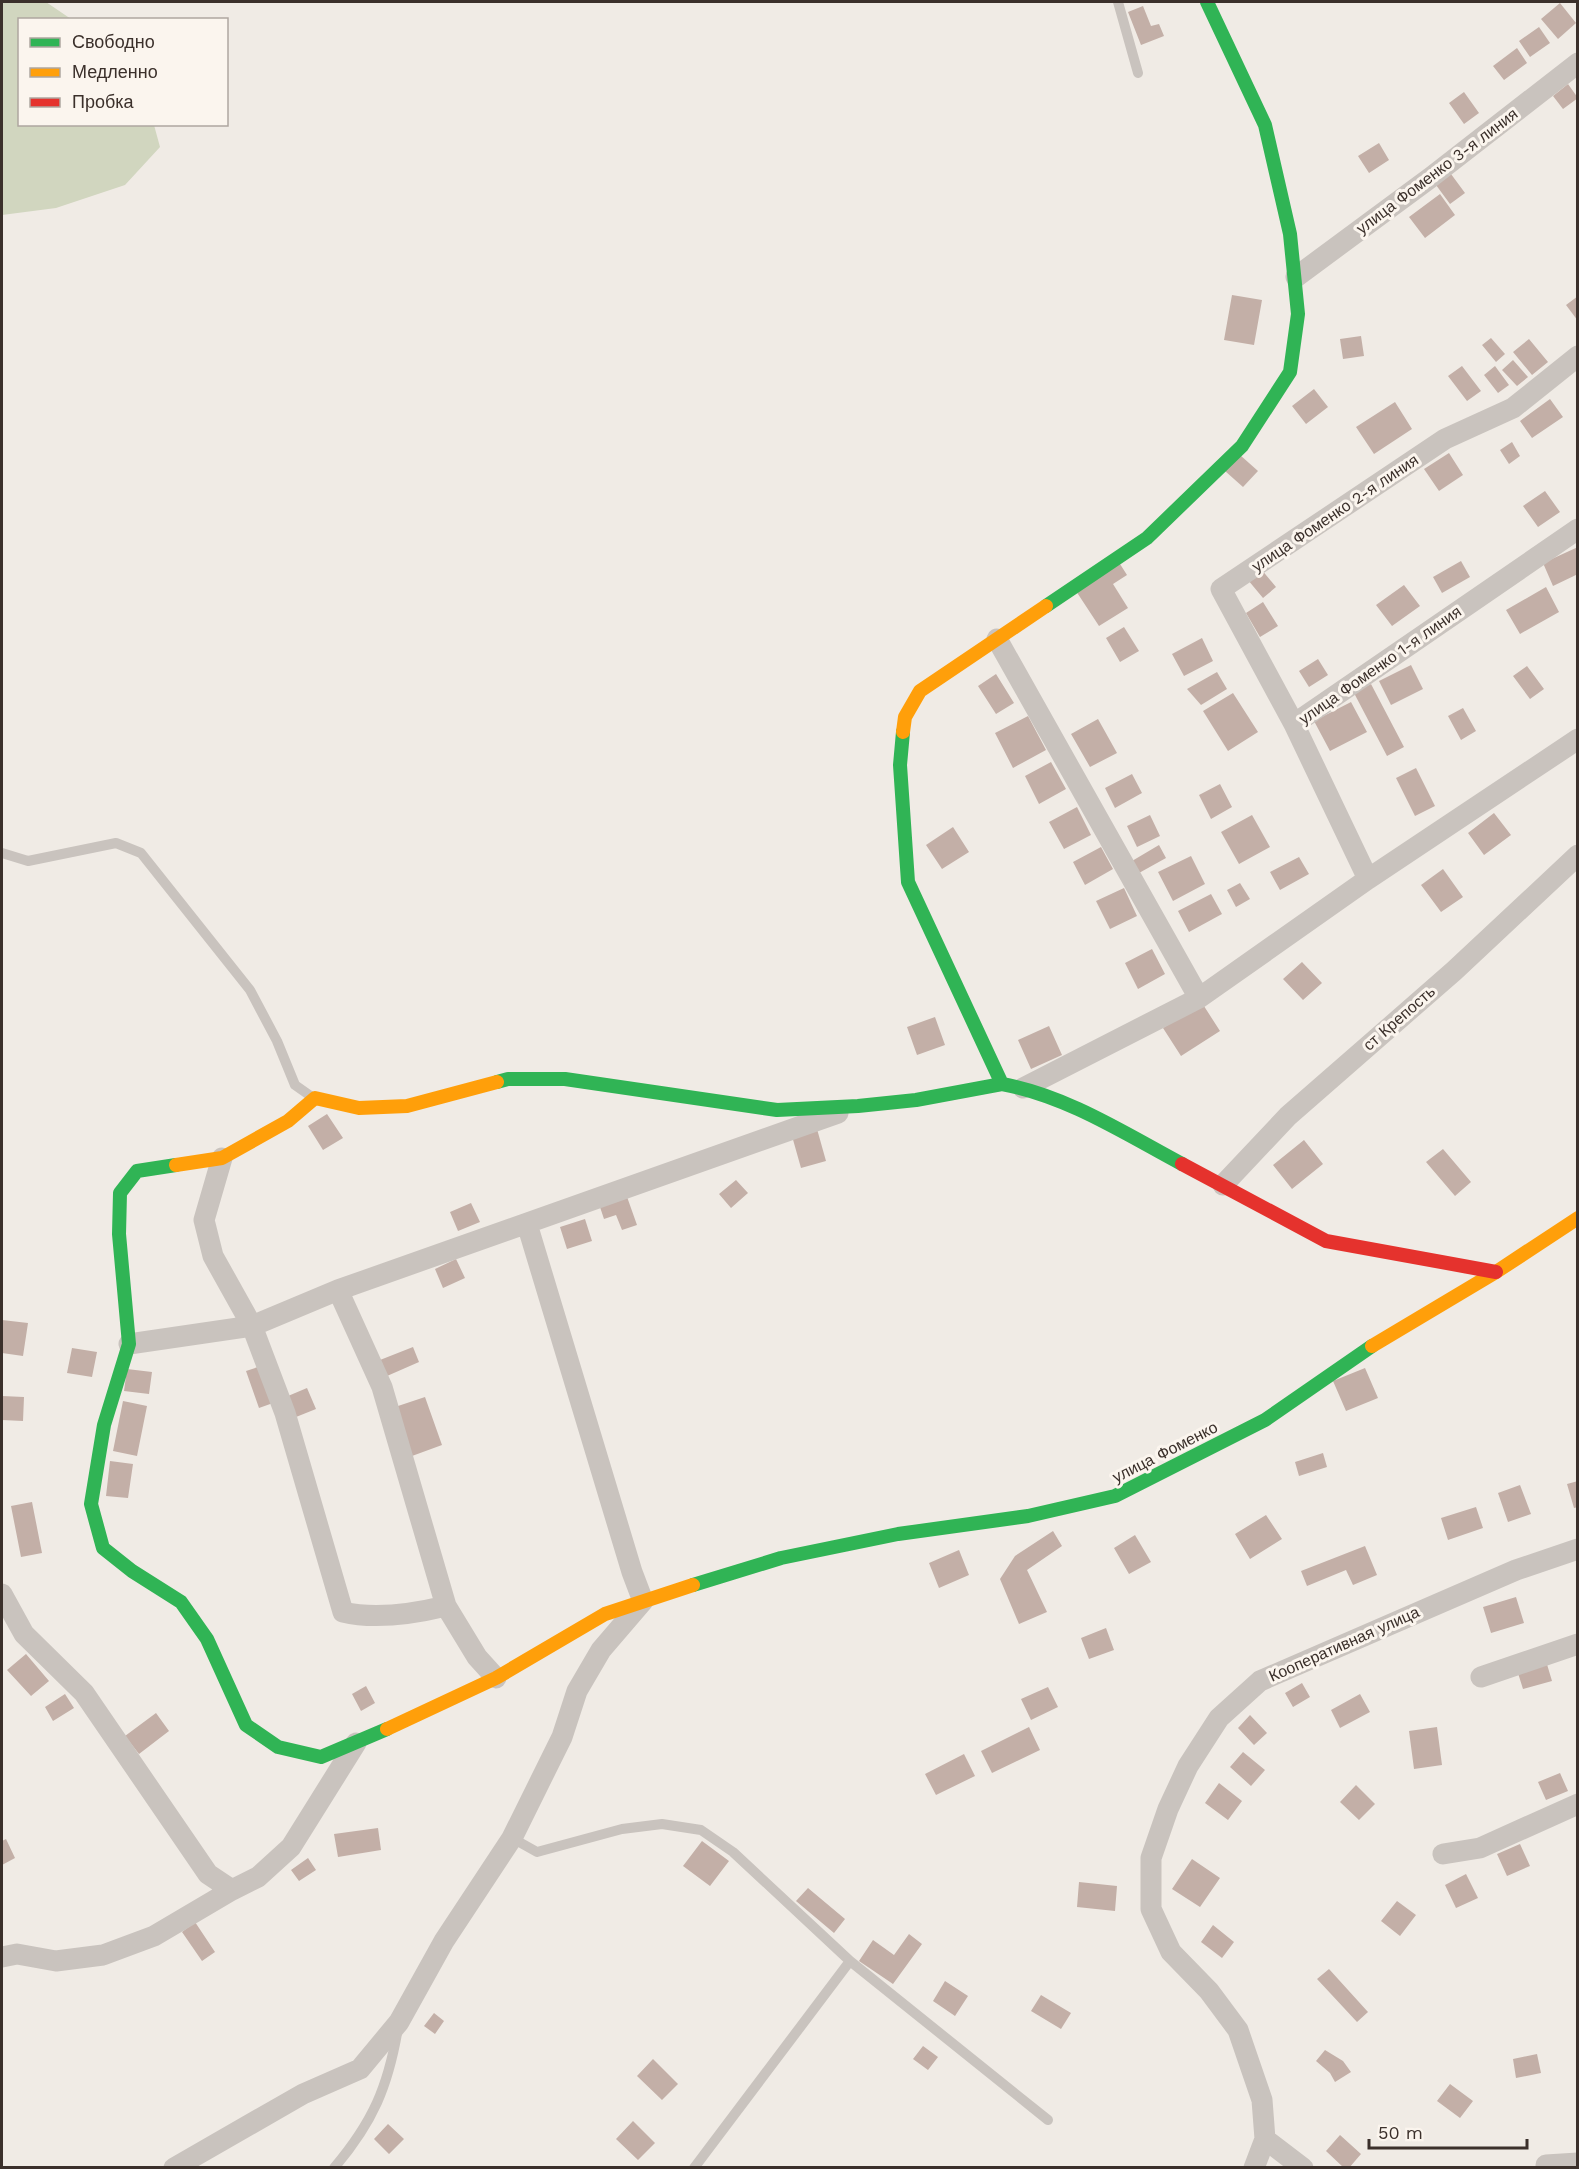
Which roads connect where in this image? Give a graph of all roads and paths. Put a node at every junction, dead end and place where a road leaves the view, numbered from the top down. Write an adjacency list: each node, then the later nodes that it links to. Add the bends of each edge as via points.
1 (1118, 2): 4 (lane)
2 (1209, 2): 5 (street, via 1265,125)
3 (1578, 63): 5 (street, улица Фоменко 3-я линия)
4 (1138, 73)
5 (1296, 278): 8 (street, via 1298,314 1290,372 1242,446 1147,538)
6 (1578, 356): 9 (street, улица Фоменко 2-я линия, via 1513,408 1445,439 1221,589)
7 (1578, 529): 9 (street, улица Фоменко 1-я линия)
8 (997, 639): 14 (street); 15 (street, via 920,692 905,717 900,765 909,882)
9 (1294, 724): 13 (street, улица Фоменко 1-я линия)
10 (1578, 739): 13 (street)
11 (2, 853): 16 (lane, via 28,861 116,843 141,853 250,990 278,1041 295,1085)
12 (1578, 855): 19 (street, ст Крепость, via 1288,1116)
13 (1368, 879): 14 (street)
14 (1199, 998): 15 (street)
15 (1013, 1086): 17 (street); 19 (street, via 1082,1110)
16 (315, 1098): 17 (street, via 359,1107 407,1106 508,1079 565,1079 777,1110); 18 (street, via 288,1121)
17 (858, 1106): 21 (street)
18 (222, 1158): 24 (street, via 204,1220 213,1256); 25 (street, via 137,1171 120,1193 119,1233)
19 (1223, 1185): 22 (street, via 1326,1240)
20 (1578, 1218): 22 (street, улица Фоменко)
21 (526, 1224): 23 (street); 28 (street)
22 (1496, 1272): 28 (street, улица Фоменко, via 1385,1337 1266,1420 1115,1496 1028,1516 898,1534 781,1558)
23 (338, 1290): 24 (street); 29 (street, via 382,1387)
24 (252, 1326): 25 (street); 29 (street, via 285,1413 343,1612 362,1617)
25 (129, 1344): 33 (street, улица Фоменко, via 104,1425 91,1504 103,1548 181,1602 207,1639 246,1725 278,1746 321,1757)
26 (1578, 1549): 42 (street, Кооперативная улица, via 1516,1570 1260,1681 1219,1718 1188,1766 1151,1858 1151,1909 1171,1952 1209,1991 1238,2030 1262,2100)
27 (2, 1594): 37 (street, via 24,1634 84,1693 208,1874)
28 (643, 1601): 32 (street, улица Фоменко, via 605,1614); 35 (street, via 601,1650 577,1691 562,1737)
29 (446, 1606): 32 (street, via 477,1657)
30 (1578, 1644): 31 (street)
31 (1481, 1677)
32 (496, 1678): 33 (street, улица Фоменко)
33 (356, 1743): 37 (street, via 291,1847 258,1877)
34 (1578, 1804): 36 (street, via 1480,1848)
35 (512, 1838): 39 (lane, via 537,1852 621,1829 662,1824 701,1830 733,1852); 40 (street, via 444,1941)
36 (1443, 1854)
37 (232, 1890): 38 (street, via 154,1936 102,1955 56,1961 17,1954)
38 (2, 1957)
39 (850, 1961): 41 (lane); 47 (lane)
40 (399, 2022): 45 (street, via 360,2069 303,2094); 46 (lane, via 392,2065 375,2111)
41 (1048, 2120)
42 (1265, 2139): 48 (street, Кооперативная улица); 49 (street)
43 (1578, 2163): 44 (street)
44 (1546, 2165)
45 (174, 2168)
46 (334, 2168)
47 (694, 2168)
48 (1254, 2168)
49 (1303, 2168)

